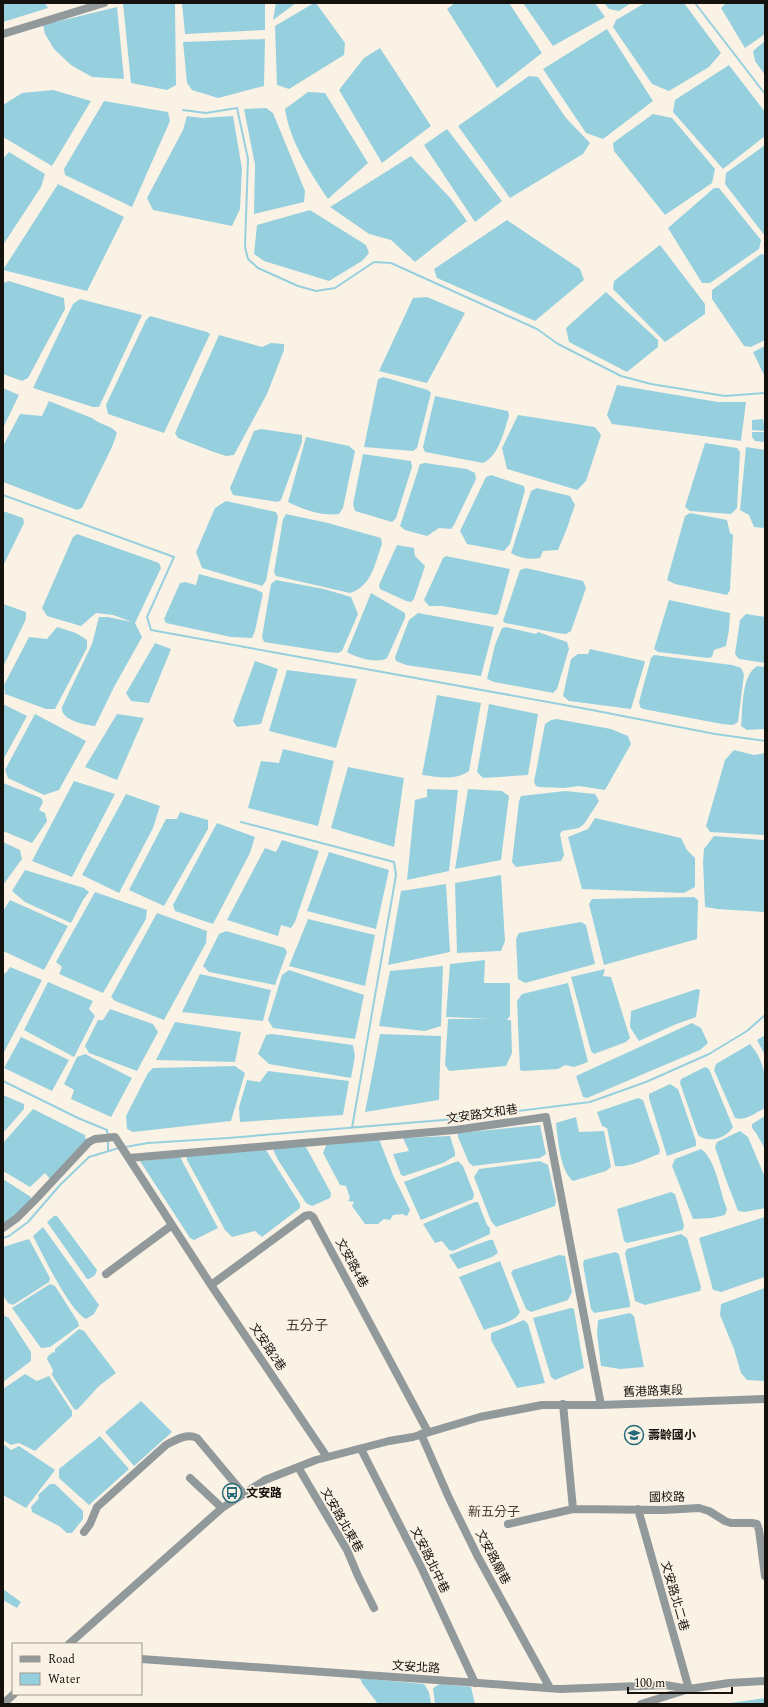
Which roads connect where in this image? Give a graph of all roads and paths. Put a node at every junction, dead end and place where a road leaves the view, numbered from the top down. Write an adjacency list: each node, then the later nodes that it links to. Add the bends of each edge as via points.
1 (104, 3): 2 (street)
2 (3, 34)
3 (128, 1156): 4 (street, 文安路2巷); 5 (street, 文安路2巷, via 115,1136 89,1142 17,1218); 10 (street, 文安路文和巷, via 455,1130 546,1117)
4 (172, 1225): 6 (street); 7 (street, 文安路2巷)
5 (3, 1228)
6 (106, 1274)
7 (212, 1285): 11 (street, 文安路4巷, via 306,1216 313,1217); 13 (street, 文安路2巷)
8 (765, 1399): 10 (street, 舊港路東段)
9 (563, 1404): 10 (street, 舊港路東段); 11 (street, 舊港路東段, via 542,1405 480,1417); 18 (street)
10 (601, 1405)
11 (425, 1433): 12 (street); 28 (street, 文安路廟巷, via 449,1498 467,1535)
12 (361, 1449): 13 (street); 27 (street, 文安路北中巷, via 422,1569)
13 (327, 1457): 14 (street)
14 (298, 1467): 16 (street, via 265,1480); 23 (street, 文安路北東巷, via 347,1550)
15 (190, 1478): 17 (street)
16 (243, 1493): 17 (street); 21 (street, via 197,1438 187,1436 166,1445 97,1507)
17 (222, 1508): 24 (street)
18 (573, 1508): 19 (street, 國校路); 20 (street, 國校路)
19 (638, 1509): 22 (street, 國校路, via 699,1508 731,1523 757,1524); 29 (street, 文安路北二巷)
20 (508, 1524)
21 (84, 1532)
22 (765, 1576)
23 (374, 1608)
24 (70, 1643)
25 (142, 1659): 27 (street, 文安北路)
26 (765, 1681): 29 (street)
27 (475, 1683): 28 (street, 文安北路)
28 (550, 1688): 29 (street, 文安北路, via 665,1685)
29 (689, 1689): 32 (street)
30 (13, 1695): 31 (street)
31 (3, 1704)
32 (641, 1704)

